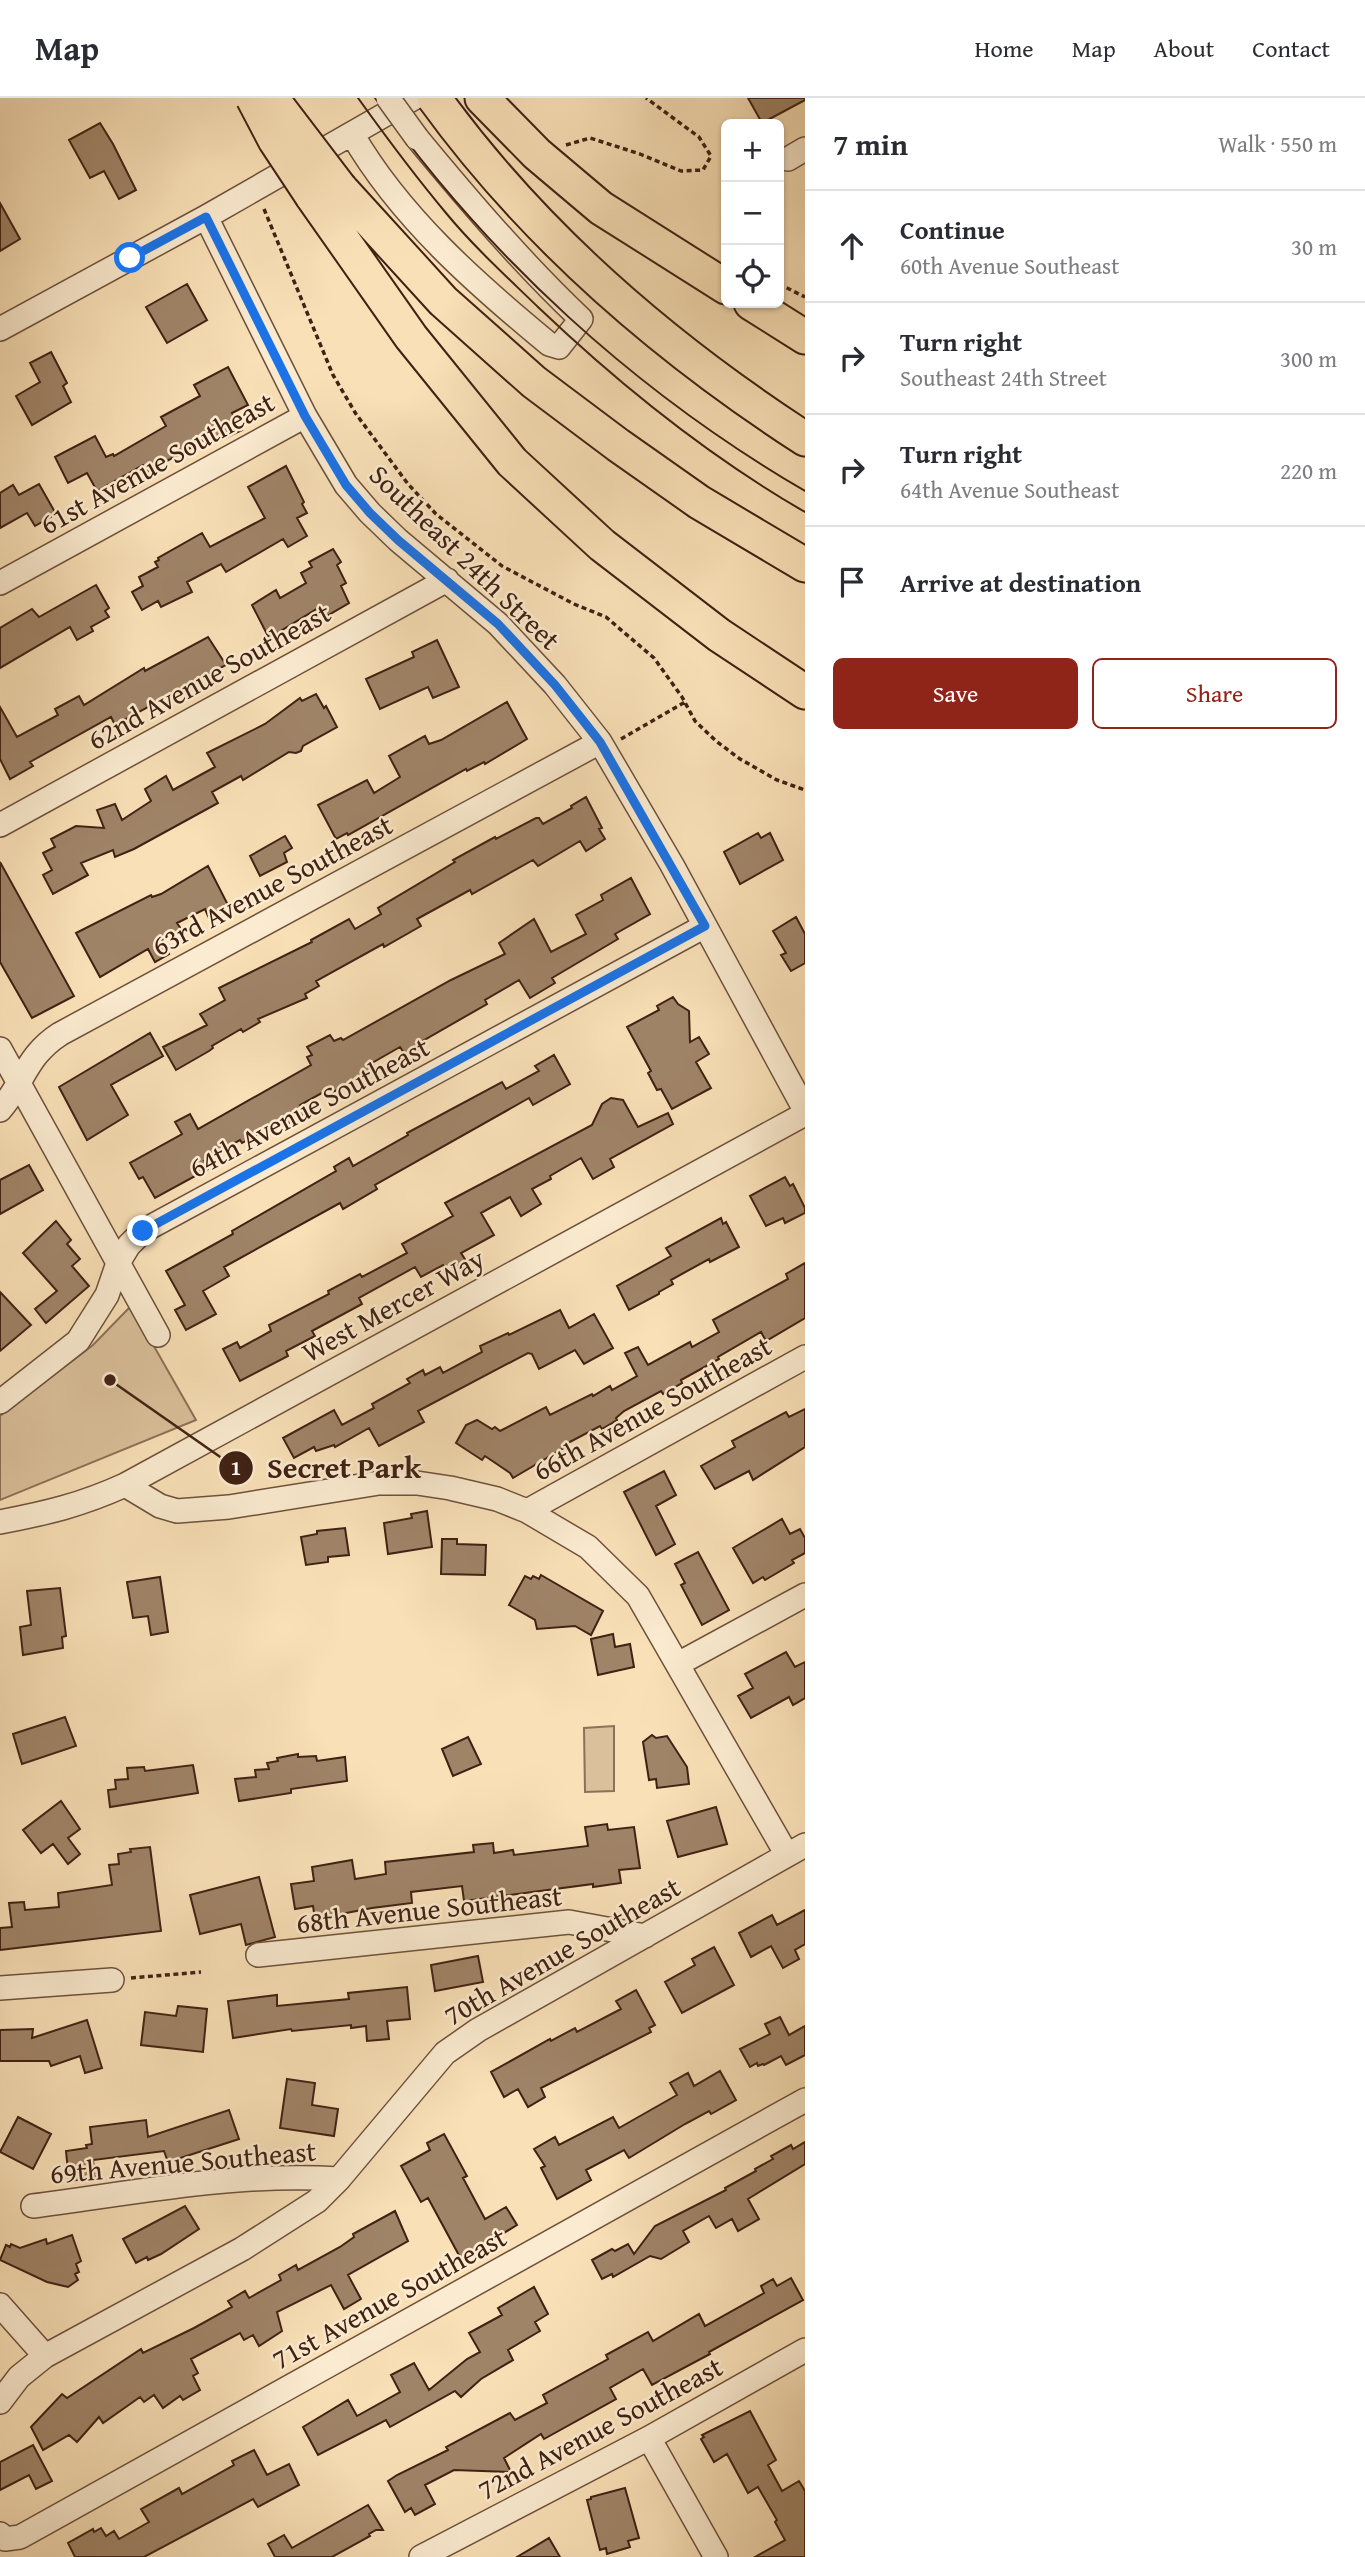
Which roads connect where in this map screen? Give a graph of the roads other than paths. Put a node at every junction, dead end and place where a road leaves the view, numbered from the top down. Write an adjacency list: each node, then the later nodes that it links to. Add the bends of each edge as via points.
1 (253, 98): 8 (highway, bridge, via 275,140)
2 (273, 98): 8 (highway, bridge)
3 (388, 98): 7 (street, bridge, via 485,219 581,319 559,347 549,344 467,273 395,195)
4 (414, 98): 7 (street)
5 (434, 98): 15 (highway, via 462,137 558,243 656,333)
6 (493, 109): 10 (highway, via 601,208)
7 (352, 134): 9 (street)
8 (326, 192): 16 (highway, via 534,382 699,502); 19 (highway, via 411,337 512,462 602,545 719,635)
9 (206, 217): 12 (street); 14 (street, Southeast 24th Street)
10 (721, 284)
11 (759, 308): 13 (highway)
12 (0, 329)
13 (805, 337)
14 (305, 416): 17 (street, Southeast 24th Street, via 346,485 370,513); 18 (street, 61st Avenue Southeast)
15 (805, 439)
16 (805, 565)
17 (447, 580): 20 (street, Southeast 24th Street, via 498,624 555,685); 21 (street, 62nd Avenue Southeast)
18 (0, 583)
19 (805, 692)
20 (602, 746): 22 (street, Southeast 24th Street); 24 (street, 63rd Avenue Southeast, via 60,1034 29,1062)
21 (0, 825)
22 (705, 926): 26 (street, Southeast 24th Street); 27 (street, 64th Avenue Southeast, via 143,1231)
23 (0, 1049): 24 (street)
24 (19, 1084): 25 (street, 63rd Avenue Southeast); 27 (street)
25 (0, 1110)
26 (805, 1112): 31 (street, West Mercer Way)
27 (118, 1263): 28 (street); 30 (street, 64th Avenue Southeast, via 107,1295 78,1341)
28 (158, 1335)
29 (805, 1357): 32 (street, 66th Avenue Southeast)
30 (0, 1402)
31 (125, 1485): 32 (street, via 177,1511 379,1483 417,1483 497,1499); 33 (street, West Mercer Way, via 57,1511)
32 (527, 1511): 35 (street, via 588,1547 639,1596)
33 (0, 1522)
34 (805, 1595): 35 (street)
35 (678, 1664): 36 (street)
36 (796, 1850): 37 (street, 70th Avenue Southeast)
37 (645, 1936): 38 (street, 68th Avenue Southeast, via 569,1922); 42 (street, 70th Avenue Southeast, via 445,2053)
38 (258, 1955)
39 (112, 1980): 40 (street)
40 (0, 1988)
41 (805, 2100): 49 (street, 71st Avenue Southeast, via 20,2536 5,2539)
42 (339, 2179): 43 (street, 69th Avenue Southeast, via 298,2176 205,2184); 46 (street, 70th Avenue Southeast, via 317,2201 242,2249)
43 (33, 2206)
44 (0, 2305): 46 (street)
45 (805, 2350): 48 (street, 72nd Avenue Southeast)
46 (45, 2357): 47 (street, 70th Avenue Southeast, via 19,2378)
47 (0, 2402)
48 (649, 2438): 50 (street, 72nd Avenue Southeast); 51 (street)
49 (0, 2534)
50 (421, 2557)
51 (716, 2557)

